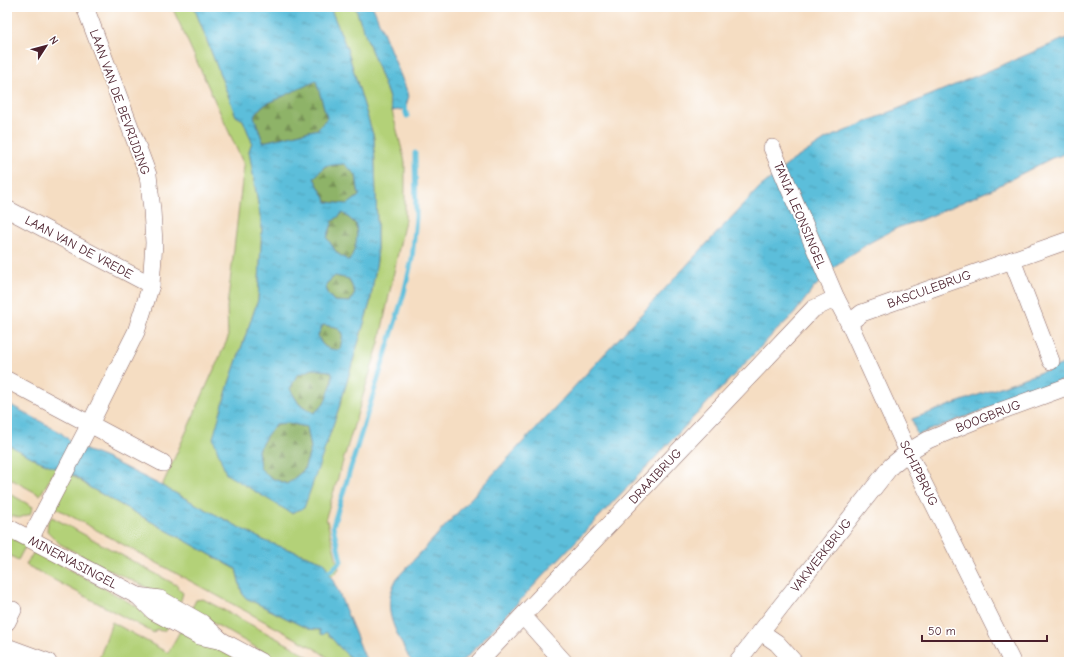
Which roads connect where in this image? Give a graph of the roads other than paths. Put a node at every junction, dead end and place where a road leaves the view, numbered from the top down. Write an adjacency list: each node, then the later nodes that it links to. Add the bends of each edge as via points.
1 (85, 7): 7 (street, LAAN VAN DE BEVRIJDING, via 148,175 154,243)
2 (775, 154): 6 (street, TANIA LEONSINGEL)
3 (7, 209): 7 (street, LAAN VAN DE VREDE)
4 (1069, 240): 5 (street, BASCULEBRUG)
5 (1012, 260): 9 (street, BASCULEBRUG, via 862,313); 10 (street)
6 (829, 282): 8 (street, SCHIPBRUG)
7 (151, 284): 13 (street, LAAN VAN DE BEVRIJDING, via 136,332)
8 (836, 298): 9 (street, SCHIPBRUG); 18 (street, DRAAIBRUG, via 813,308)
9 (849, 323): 14 (street, SCHIPBRUG)
10 (1051, 361)
11 (7, 380): 13 (street)
12 (1067, 391): 14 (street, BOOGBRUG, via 984,417 928,440)
13 (87, 430): 15 (street); 17 (street, LAAN VAN DE BEVRIJDING)
14 (908, 452): 19 (street, VAKWERKBRUG, via 891,466); 27 (street, SCHIPBRUG)
15 (163, 463)
16 (7, 527): 17 (street, MINERVASINGEL)
17 (30, 539): 22 (street, MINERVASINGEL, via 138,596 166,602 202,623 222,641)
18 (523, 616): 23 (street, DRAAIBRUG); 24 (street)
19 (761, 632): 25 (street, VAKWERKBRUG); 26 (street, via 777,643)
20 (7, 647): 21 (street)
21 (48, 662)
22 (261, 662)
23 (479, 662)
24 (564, 662)
25 (737, 662)
26 (794, 662)
27 (1012, 662)

